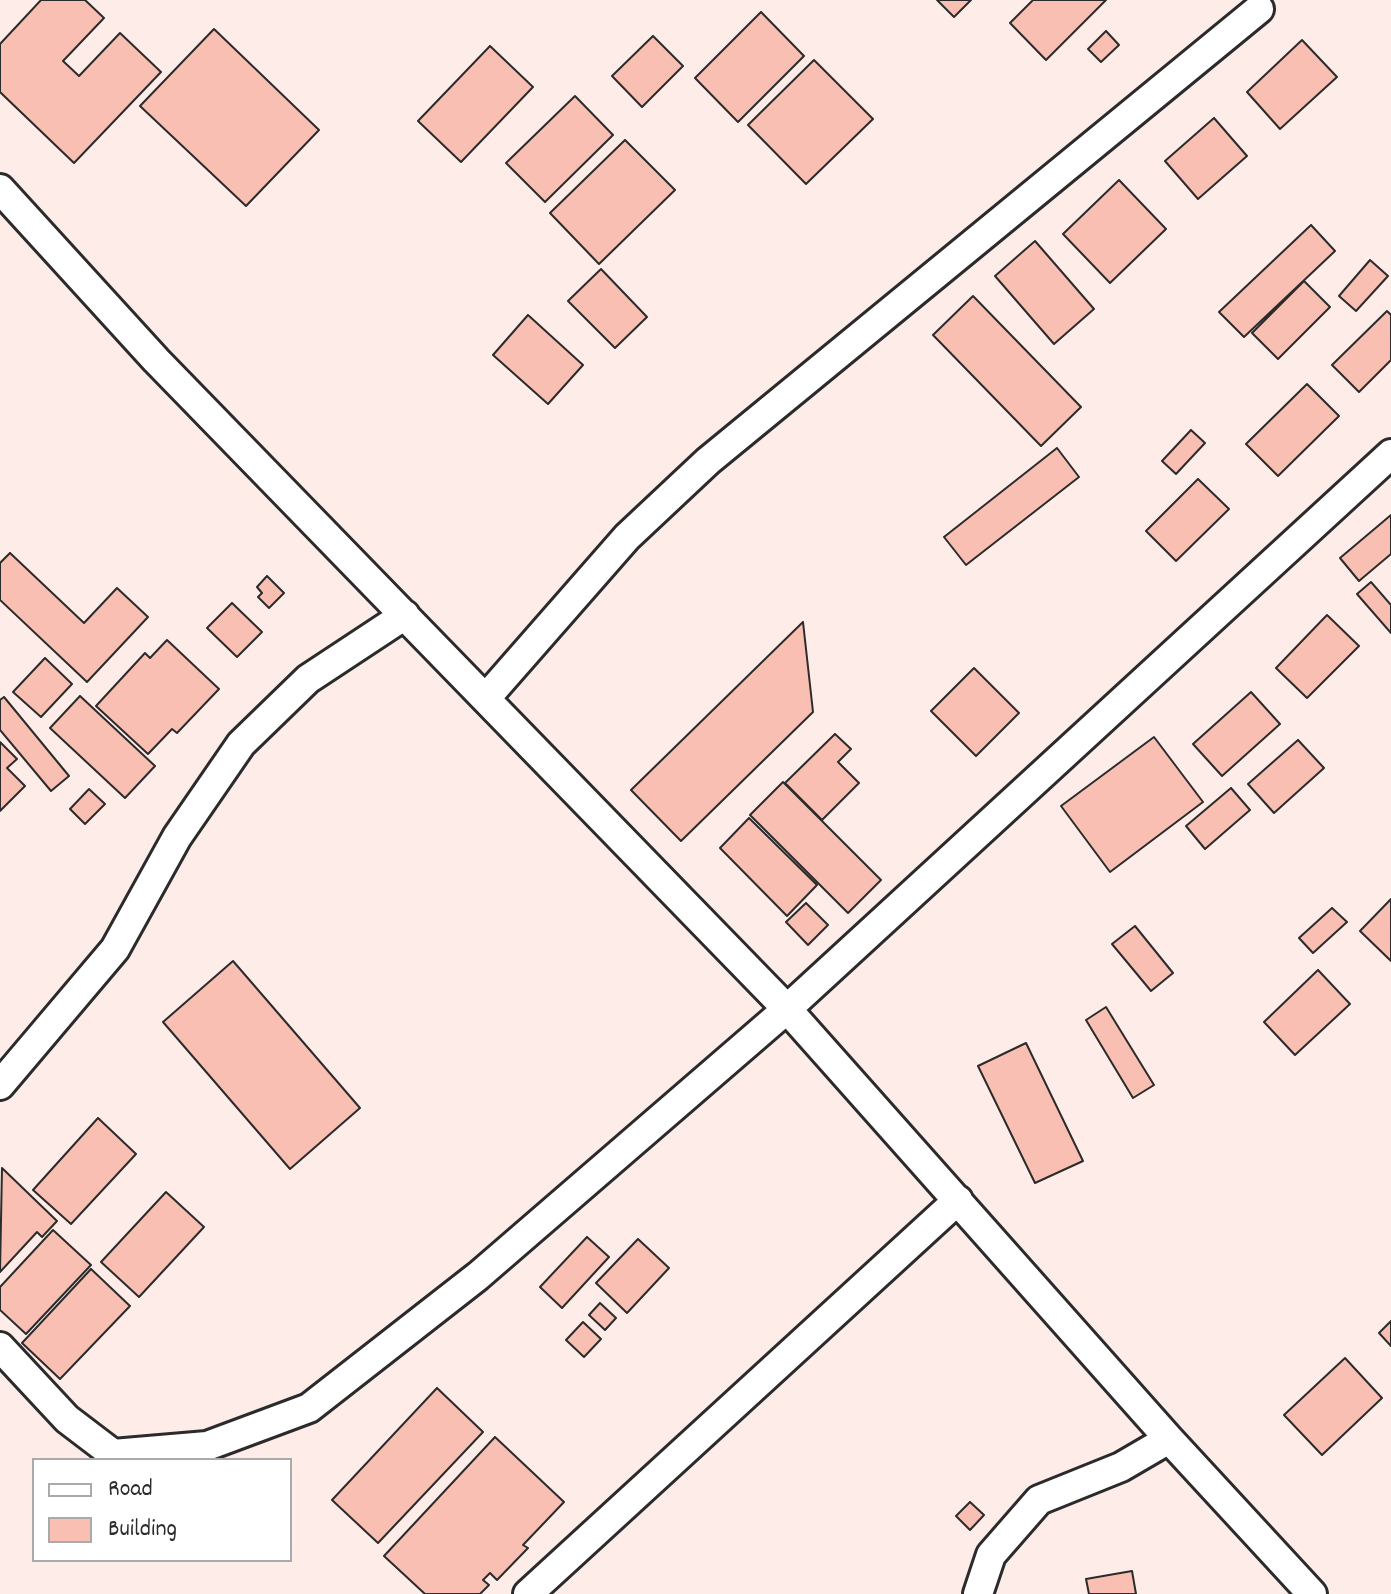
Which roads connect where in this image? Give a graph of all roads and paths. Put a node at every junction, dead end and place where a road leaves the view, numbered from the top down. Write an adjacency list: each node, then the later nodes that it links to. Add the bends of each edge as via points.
1 (1259, 9): 5 (street, via 708,461 627,537)
2 (0, 189): 4 (street, via 156,360)
3 (1391, 454): 6 (street)
4 (405, 615): 5 (street); 7 (street, via 308,679 241,744 177,837 115,949)
5 (486, 698): 6 (street)
6 (787, 1009): 8 (street); 9 (street, via 478,1276 309,1408 207,1446 113,1454 67,1419)
7 (0, 1085)
8 (958, 1200): 10 (street); 11 (street)
9 (0, 1347)
10 (1169, 1439): 12 (street, via 1121,1467 1039,1500 991,1555); 13 (street)
11 (528, 1594)
12 (978, 1594)
13 (1312, 1594)

